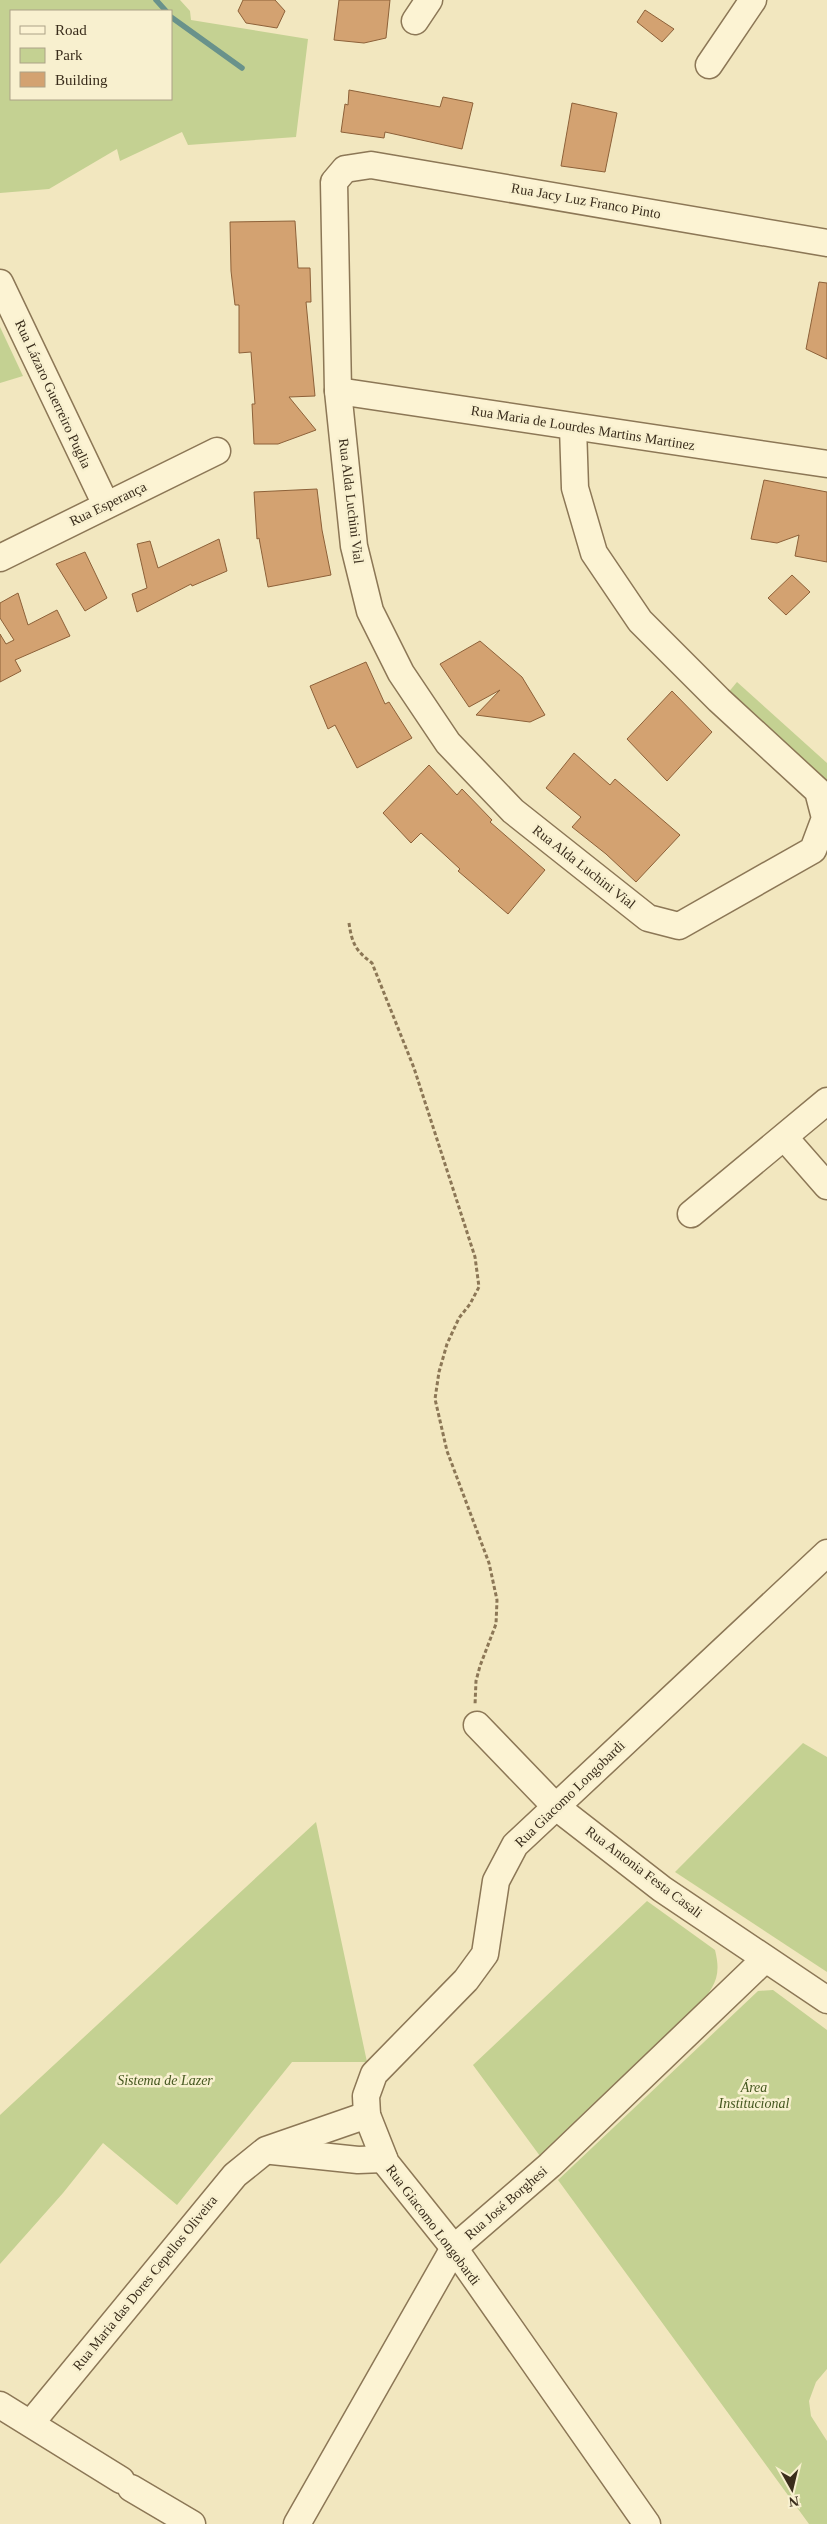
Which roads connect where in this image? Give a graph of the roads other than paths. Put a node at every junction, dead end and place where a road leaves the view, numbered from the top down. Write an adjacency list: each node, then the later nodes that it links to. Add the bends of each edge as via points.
1 (753, 0): 2 (street)
2 (709, 65)
3 (345, 169): 4 (street, Rua Jacy Luz Franco Pinto, via 371,164); 6 (street, Rua Alda Luchini Vial, via 334,182)
4 (827, 243)
5 (0, 283): 10 (street, Rua Lázaro Guerreiro Puglia)
6 (338, 391): 7 (street, Rua Maria de Lourdes Martins Martinez); 7 (street, Rua Alda Luchini Vial, via 354,546 370,611 401,673 448,743 513,811 648,918 679,926 813,850 825,818 818,791 719,700 640,621 594,553 575,488)
7 (573, 427): 9 (street, Rua Maria de Lourdes Martins Martinez)
8 (217, 451): 10 (street, Rua Esperança)
9 (827, 464)
10 (106, 505): 11 (street, Rua Esperança)
11 (0, 558)
12 (827, 1101): 13 (street)
13 (785, 1138): 14 (street); 15 (street)
14 (827, 1186)
15 (691, 1214)
16 (827, 1553): 18 (street, Rua Giacomo Longobardi)
17 (476, 1725): 18 (street, Rua Antonia Festa Casali)
18 (555, 1806): 19 (street, Rua Antonia Festa Casali, via 662,1889); 21 (street, Rua Giacomo Longobardi, via 515,1845 496,1881 485,1954 466,1980 374,2074 366,2096)
19 (765, 1959): 20 (street, Rua Antonia Festa Casali); 24 (street, Rua José Borghesi, via 550,2165)
20 (827, 2000)
21 (367, 2115): 22 (street, Rua Maria das Dores Cepellos Oliveira); 23 (street, Rua Giacomo Longobardi)
22 (266, 2150): 23 (street, via 358,2160); 26 (street, Rua Maria das Dores Cepellos Oliveira, via 235,2175)
23 (384, 2159): 24 (street, Rua Giacomo Longobardi)
24 (454, 2248): 28 (street, Rua José Borghesi); 29 (street, Rua Giacomo Longobardi)
25 (0, 2405): 26 (street)
26 (31, 2423): 27 (street)
27 (192, 2524)
28 (297, 2524)
29 (647, 2524)

